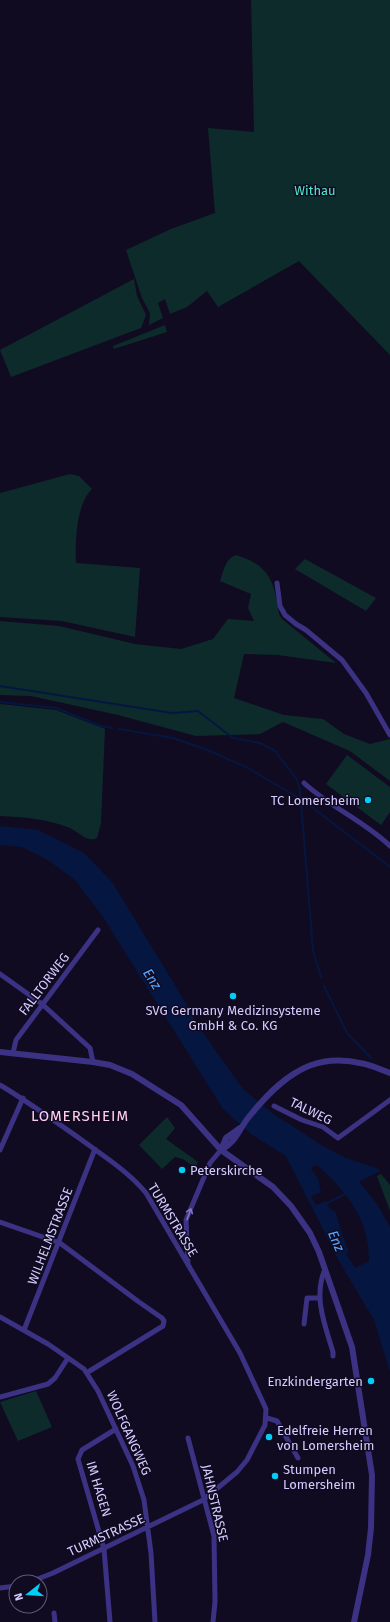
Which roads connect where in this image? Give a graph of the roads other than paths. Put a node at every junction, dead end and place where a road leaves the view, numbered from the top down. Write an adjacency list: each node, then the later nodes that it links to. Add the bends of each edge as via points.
1 (277, 583): 2 (street, via 280,606 285,615 342,660 366,692)
2 (390, 734)
3 (304, 783): 4 (street, via 321,798)
4 (390, 846)
5 (98, 930): 7 (street, FALLTORWEG)
6 (0, 974): 7 (street)
7 (42, 1004): 9 (street, FALLTORWEG, via 16,1040); 10 (street, via 90,1048)
8 (0, 1052): 9 (street)
9 (13, 1053): 10 (street)
10 (93, 1062): 18 (street, via 110,1065 132,1074 181,1105)
11 (390, 1073): 18 (street, via 360,1061 330,1060 305,1067 292,1074 267,1095 234,1135 232,1143)
12 (0, 1085): 13 (street, TURMSTRASSE)
13 (22, 1098): 16 (street, TURMSTRASSE); 17 (street)
14 (390, 1100): 15 (street, TALWEG, via 338,1138 323,1127)
15 (274, 1106)
16 (95, 1149): 20 (street, WILHELMSTRASSE); 21 (street, TURMSTRASSE, via 138,1183 146,1193)
17 (0, 1150)
18 (220, 1150): 21 (street, one-way to 18, via 186,1220 209,1167); 22 (street, via 261,1177 291,1206 313,1238)
19 (0, 1222): 20 (street)
20 (60, 1243): 26 (street, WILHELMSTRASSE); 29 (street, via 164,1321 163,1326)
21 (188, 1266): 31 (street, TURMSTRASSE, via 240,1353 262,1397)
22 (325, 1269): 23 (street); 44 (street, via 352,1347 372,1475 368,1555)
23 (319, 1298): 25 (street, via 307,1298); 27 (street)
24 (0, 1317): 26 (street, WOLFGANGWEG)
25 (304, 1324)
26 (24, 1330): 28 (street, WOLFGANGWEG)
27 (333, 1356)
28 (68, 1358): 29 (street, WOLFGANGWEG); 30 (street, via 48,1384)
29 (88, 1372): 32 (street, WOLFGANGWEG)
30 (0, 1397)
31 (267, 1418): 34 (street, via 277,1421); 35 (street, TURMSTRASSE, via 247,1460 237,1472)
32 (116, 1429): 36 (street, WOLFGANGWEG, via 140,1484); 37 (street, IM HAGEN, via 82,1450 78,1459)
33 (188, 1438): 35 (street, JAHNSTRASSE)
34 (298, 1458)
35 (203, 1500): 36 (street, TURMSTRASSE); 43 (street, JAHNSTRASSE, via 214,1536)
36 (148, 1528): 37 (street, TURMSTRASSE); 42 (street, WOLFGANGWEG)
37 (104, 1549): 38 (street, TURMSTRASSE); 41 (street, IM HAGEN)
38 (48, 1576)
39 (54, 1613): 40 (street)
40 (55, 1622)
41 (110, 1622)
42 (155, 1622)
43 (213, 1622)
44 (354, 1622)

